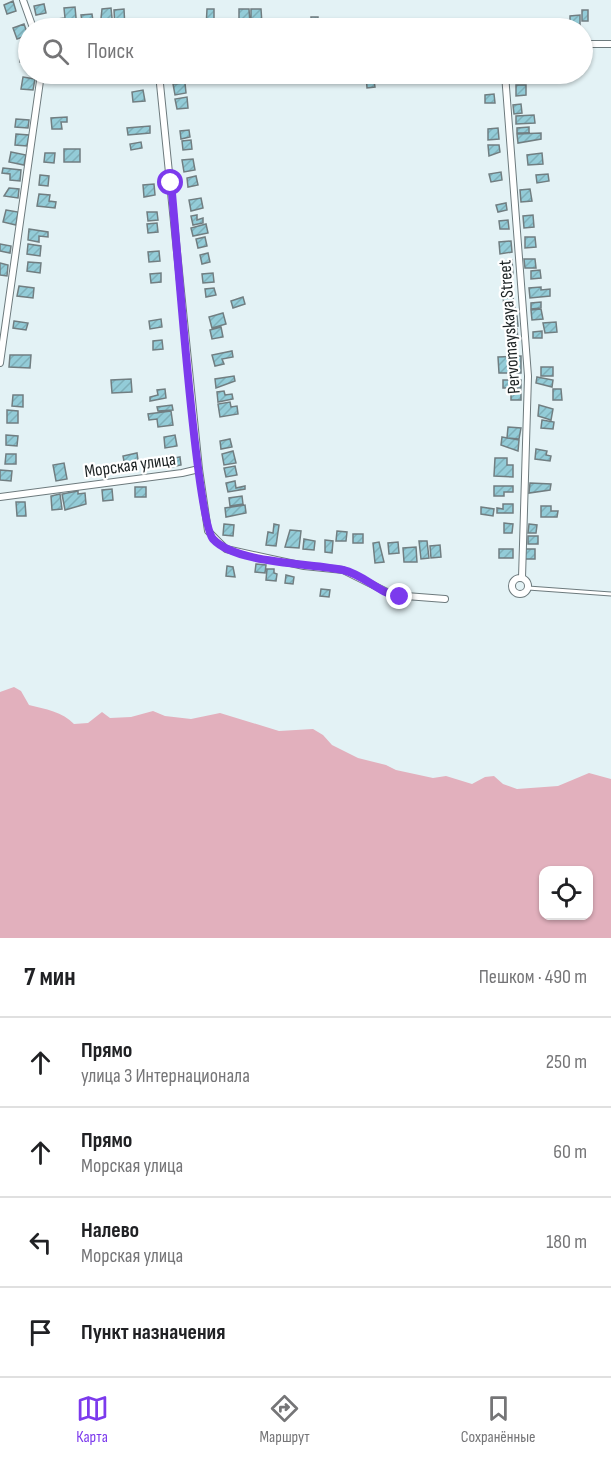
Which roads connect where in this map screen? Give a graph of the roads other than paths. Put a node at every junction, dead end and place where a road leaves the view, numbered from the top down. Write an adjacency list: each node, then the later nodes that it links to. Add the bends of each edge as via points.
1 (23, 0): 2 (street)
2 (29, 18)
3 (593, 44): 4 (street)
4 (611, 44)
5 (40, 84): 8 (street)
6 (160, 84): 9 (street)
7 (506, 84): 11 (street, Pervomayskaya Street, via 528,376)
8 (0, 363)
9 (199, 469): 10 (street, Морская улица); 14 (street, Морская улица, via 208,531 226,549 343,570 393,596)
10 (0, 497)
11 (522, 578): 12 (street); 12 (street, via 513,583 513,591 520,594)
12 (528, 588): 13 (lane)
13 (611, 594)
14 (445, 598)

